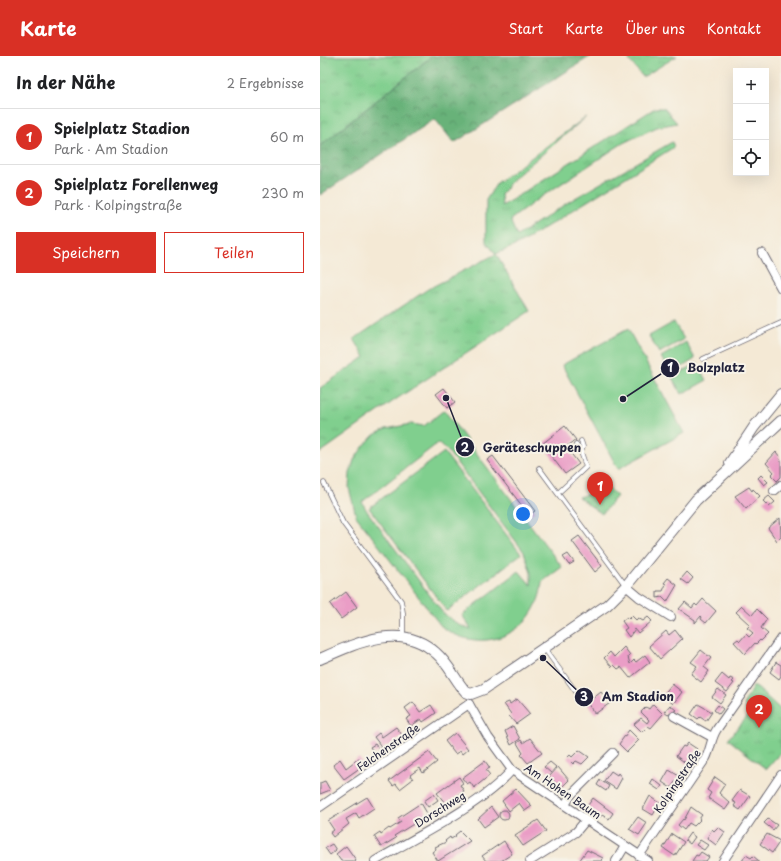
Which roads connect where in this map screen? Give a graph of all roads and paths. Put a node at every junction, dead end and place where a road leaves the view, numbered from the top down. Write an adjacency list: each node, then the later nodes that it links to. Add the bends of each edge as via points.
1 (762, 252): 2 (street)
2 (781, 288)
3 (781, 323): 4 (lane)
4 (703, 359)
5 (781, 394): 11 (street, via 754,427)
6 (781, 421): 11 (street)
7 (581, 441): 9 (lane)
8 (576, 445): 9 (lane)
9 (581, 452): 15 (lane, via 586,467)
10 (539, 468): 15 (lane)
11 (720, 477): 16 (street, via 696,500)
12 (324, 483): 18 (lane, via 343,523 401,601)
13 (781, 485): 14 (street)
14 (774, 491)
15 (558, 493): 16 (lane)
16 (626, 586): 17 (street); 20 (street, via 607,605)
17 (671, 617)
18 (403, 638): 21 (street, via 368,639); 22 (street, via 420,642 436,653 463,689)
19 (781, 638): 26 (street, Kolpingstraße)
20 (544, 648): 22 (street, via 494,683); 23 (lane)
21 (320, 659)
22 (471, 694): 24 (street)
23 (579, 696)
24 (469, 704): 28 (street, Am Hohen Baum, via 488,738); 31 (street, Felchenstraße)
25 (674, 716): 26 (street)
26 (712, 737): 34 (street, Kolpingstraße, via 712,747 706,758)
27 (613, 753): 30 (street, via 570,795)
28 (512, 770): 30 (street, Am Hohen Baum); 35 (street, Dorschweg, via 501,782 476,800)
29 (781, 775): 39 (street)
30 (565, 805): 32 (street, Am Hohen Baum)
31 (320, 807)
32 (586, 820): 33 (street, Am Hohen Baum); 36 (street, via 576,832)
33 (625, 846): 34 (street, Am Hohen Baum); 37 (street)
34 (639, 856): 38 (street, Am Hohen Baum)
35 (375, 861)
36 (530, 861)
37 (616, 861)
38 (648, 861)
39 (723, 861)

